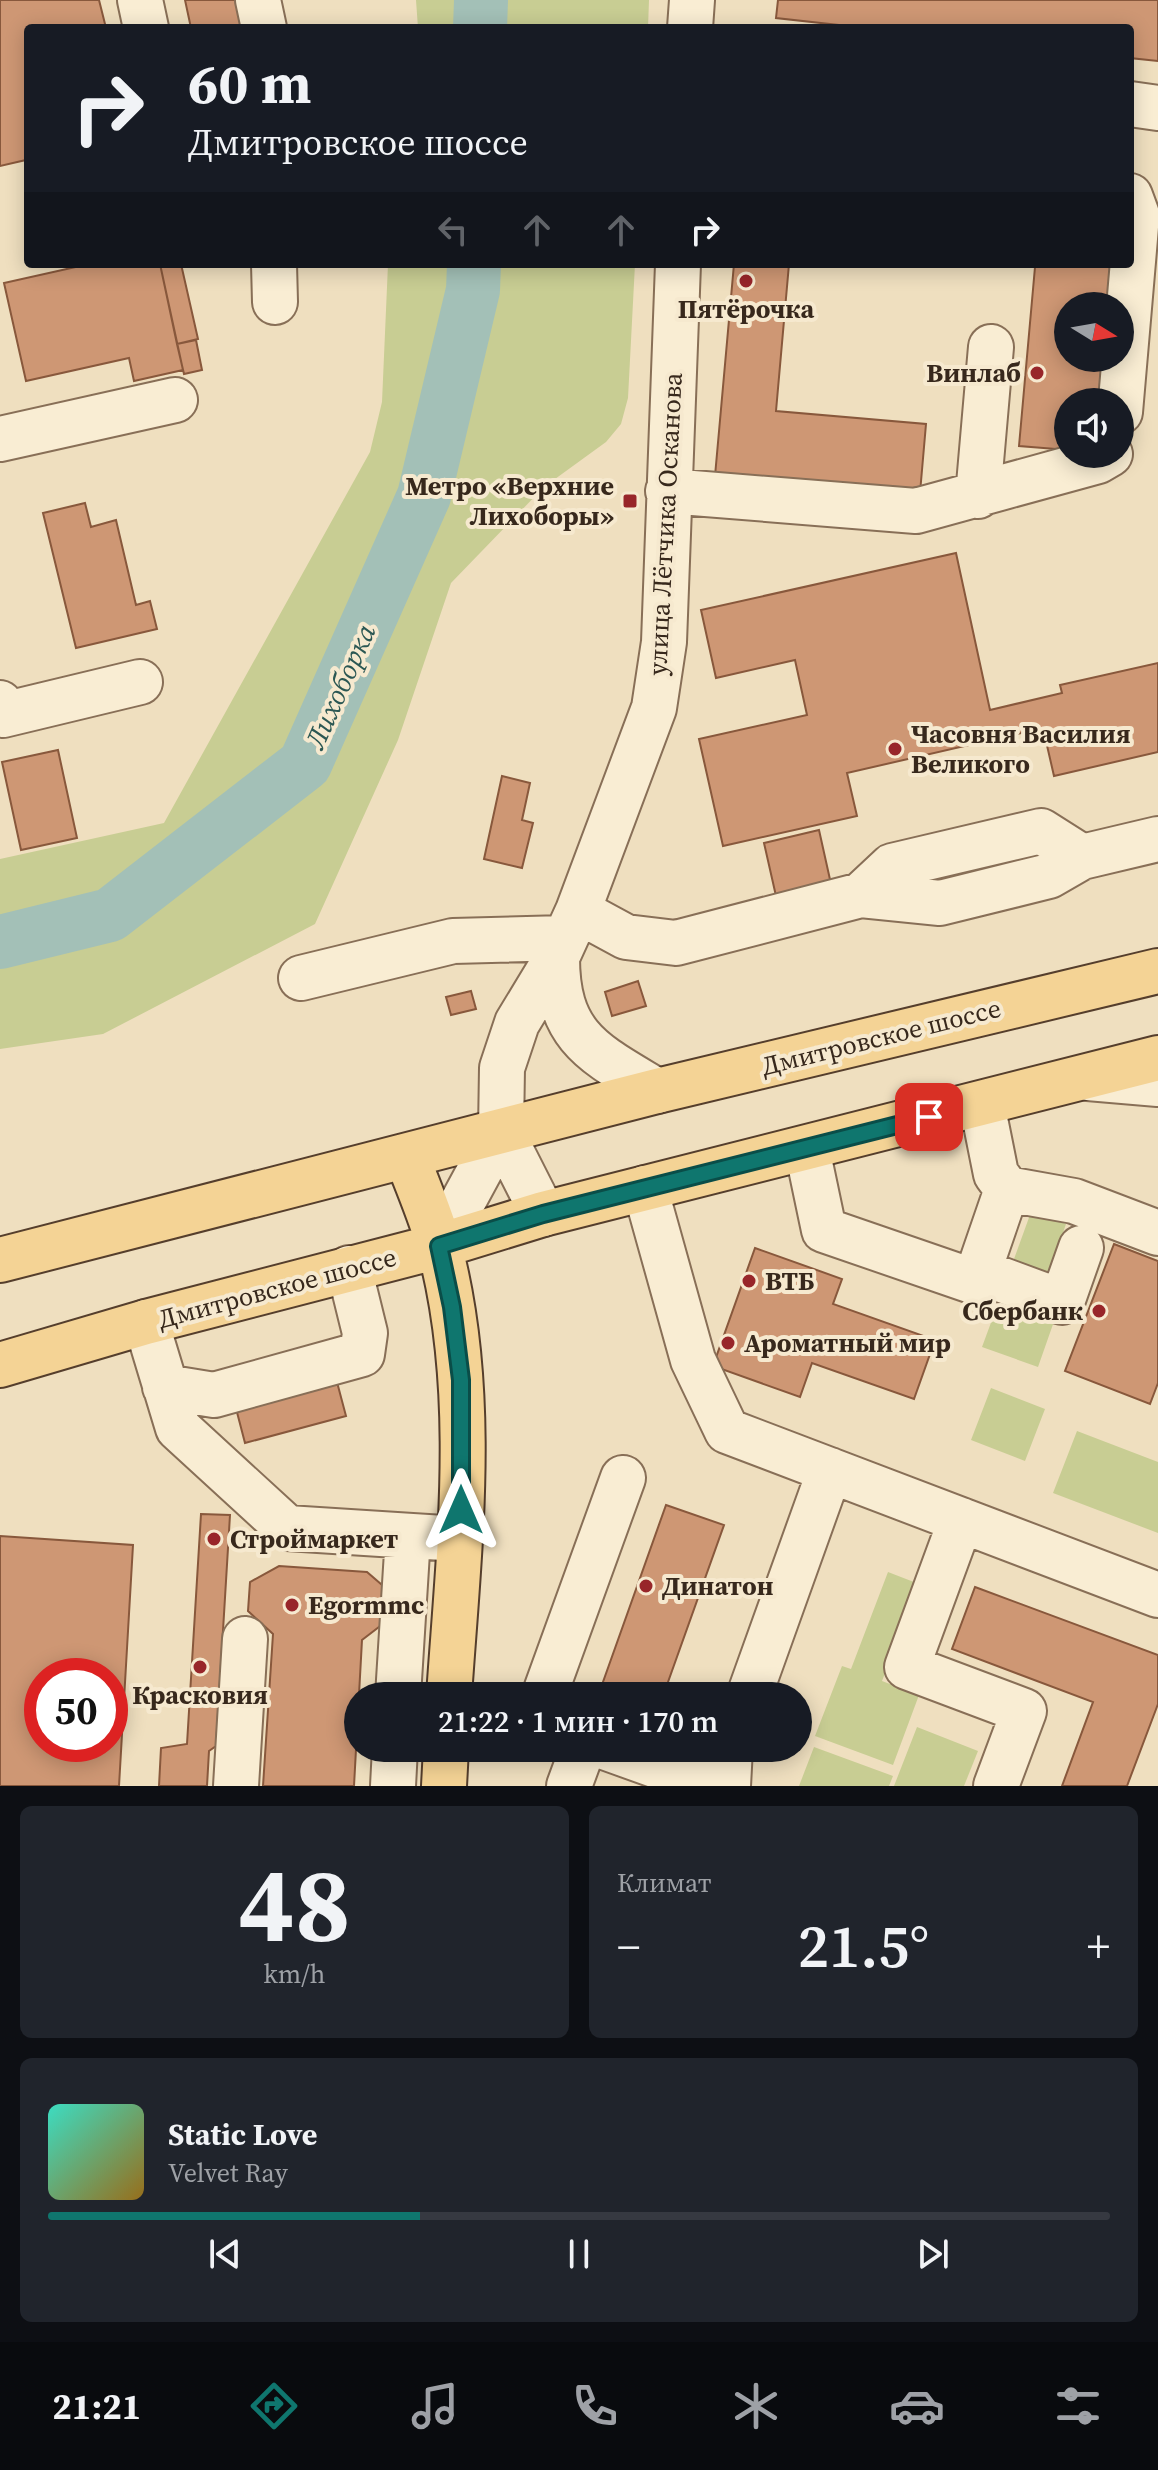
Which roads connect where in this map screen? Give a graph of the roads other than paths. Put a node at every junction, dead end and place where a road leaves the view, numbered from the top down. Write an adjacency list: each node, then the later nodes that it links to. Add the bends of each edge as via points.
1 (140, 0): 4 (street)
2 (258, 0): 5 (street)
3 (692, 0): 6 (street)
4 (145, 24)
5 (263, 24)
6 (690, 24)
7 (1134, 105): 8 (street)
8 (1158, 108)
9 (1134, 207): 10 (street)
10 (1134, 250)
11 (678, 268): 18 (street, улица Лётчика Осканова)
12 (1132, 268): 14 (street)
13 (991, 347): 19 (street)
14 (1122, 388)
15 (175, 400): 16 (street)
16 (0, 439)
17 (1074, 468): 19 (street)
18 (668, 491): 19 (street, via 889,500 923,511); 23 (street, улица Лётчика Осканова, via 664,642 654,708)
19 (978, 496)
20 (140, 682): 21 (street, via 3,715)
21 (0, 703)
22 (1158, 839): 23 (street, via 1082,857 1049,876 940,903 861,895 676,943)
23 (566, 935): 25 (street, via 453,941); 29 (street, улица Лётчика Осканова, via 557,988 574,1032); 31 (street, улица Лётчика Осканова, via 517,1023 502,1068)
24 (1158, 971): 29 (main road, Дмитровское шоссе)
25 (301, 978)
26 (1158, 1058): 27 (main road, Дмитровское шоссе)
27 (1081, 1078): 28 (street); 30 (main road, Дмитровское шоссе)
28 (1158, 1084)
29 (657, 1091): 31 (main road, Дмитровское шоссе)
30 (982, 1104): 32 (main road, Дмитровское шоссе); 35 (street, via 996,1174)
31 (501, 1131): 33 (main road, Дмитровское шоссе); 36 (street, улица Лётчика Осканова); 38 (street)
32 (807, 1149): 34 (main road, Дмитровское шоссе); 42 (street, via 824,1230 975,1282)
33 (407, 1157): 38 (main road); 40 (main road, Дмитровское шоссе)
34 (645, 1188): 36 (main road, Дмитровское шоссе); 46 (street, via 693,1360 727,1431)
35 (1007, 1189): 37 (street, via 1074,1201); 42 (street)
36 (543, 1214): 38 (main road, Дмитровское шоссе)
37 (1158, 1233)
38 (439, 1246): 41 (main road, Дмитровское шоссе); 50 (main road, via 461,1380)
39 (1081, 1248): 42 (street, via 1062,1302)
40 (0, 1260)
41 (349, 1268): 43 (main road, Дмитровское шоссе); 45 (street, via 365,1333 362,1354 214,1395)
42 (978, 1271)
43 (146, 1322): 44 (main road, Дмитровское шоссе); 45 (street)
44 (0, 1365)
45 (165, 1387): 49 (street, via 178,1428 287,1528)
46 (830, 1470): 48 (street); 56 (street)
47 (623, 1478): 55 (street)
48 (961, 1520): 51 (street); 68 (street, via 907,1667 1024,1711)
49 (408, 1536): 50 (street); 53 (street)
50 (459, 1539): 54 (main road)
51 (1158, 1595)
52 (245, 1639): 62 (street)
53 (399, 1682)
54 (450, 1682)
55 (549, 1682)
56 (754, 1682)
57 (394, 1762): 63 (street)
58 (445, 1762): 64 (main road)
59 (578, 1762): 65 (street)
60 (646, 1762): 66 (street)
61 (729, 1762): 67 (street)
62 (236, 1786)
63 (393, 1786)
64 (444, 1786)
65 (569, 1786)
66 (713, 1786)
67 (728, 1786)
68 (996, 1786)

